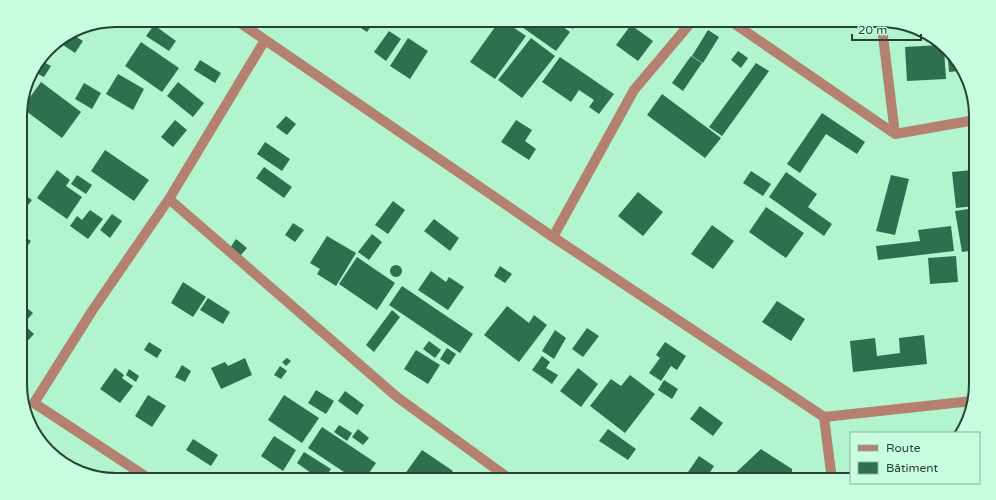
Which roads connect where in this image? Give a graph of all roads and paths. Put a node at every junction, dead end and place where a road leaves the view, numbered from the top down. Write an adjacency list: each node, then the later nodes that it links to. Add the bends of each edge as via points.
1 (246, 27): 5 (street)
2 (687, 27): 9 (street, via 634,90)
3 (739, 27): 7 (street)
4 (882, 27): 7 (street)
5 (265, 40): 8 (street); 9 (street)
6 (969, 121): 7 (street)
7 (895, 134)
8 (169, 199): 12 (street, via 92,311 34,403); 13 (street, via 397,397)
9 (553, 236): 11 (street)
10 (967, 402): 11 (street)
11 (824, 417): 14 (street)
12 (140, 473)
13 (501, 473)
14 (831, 473)

